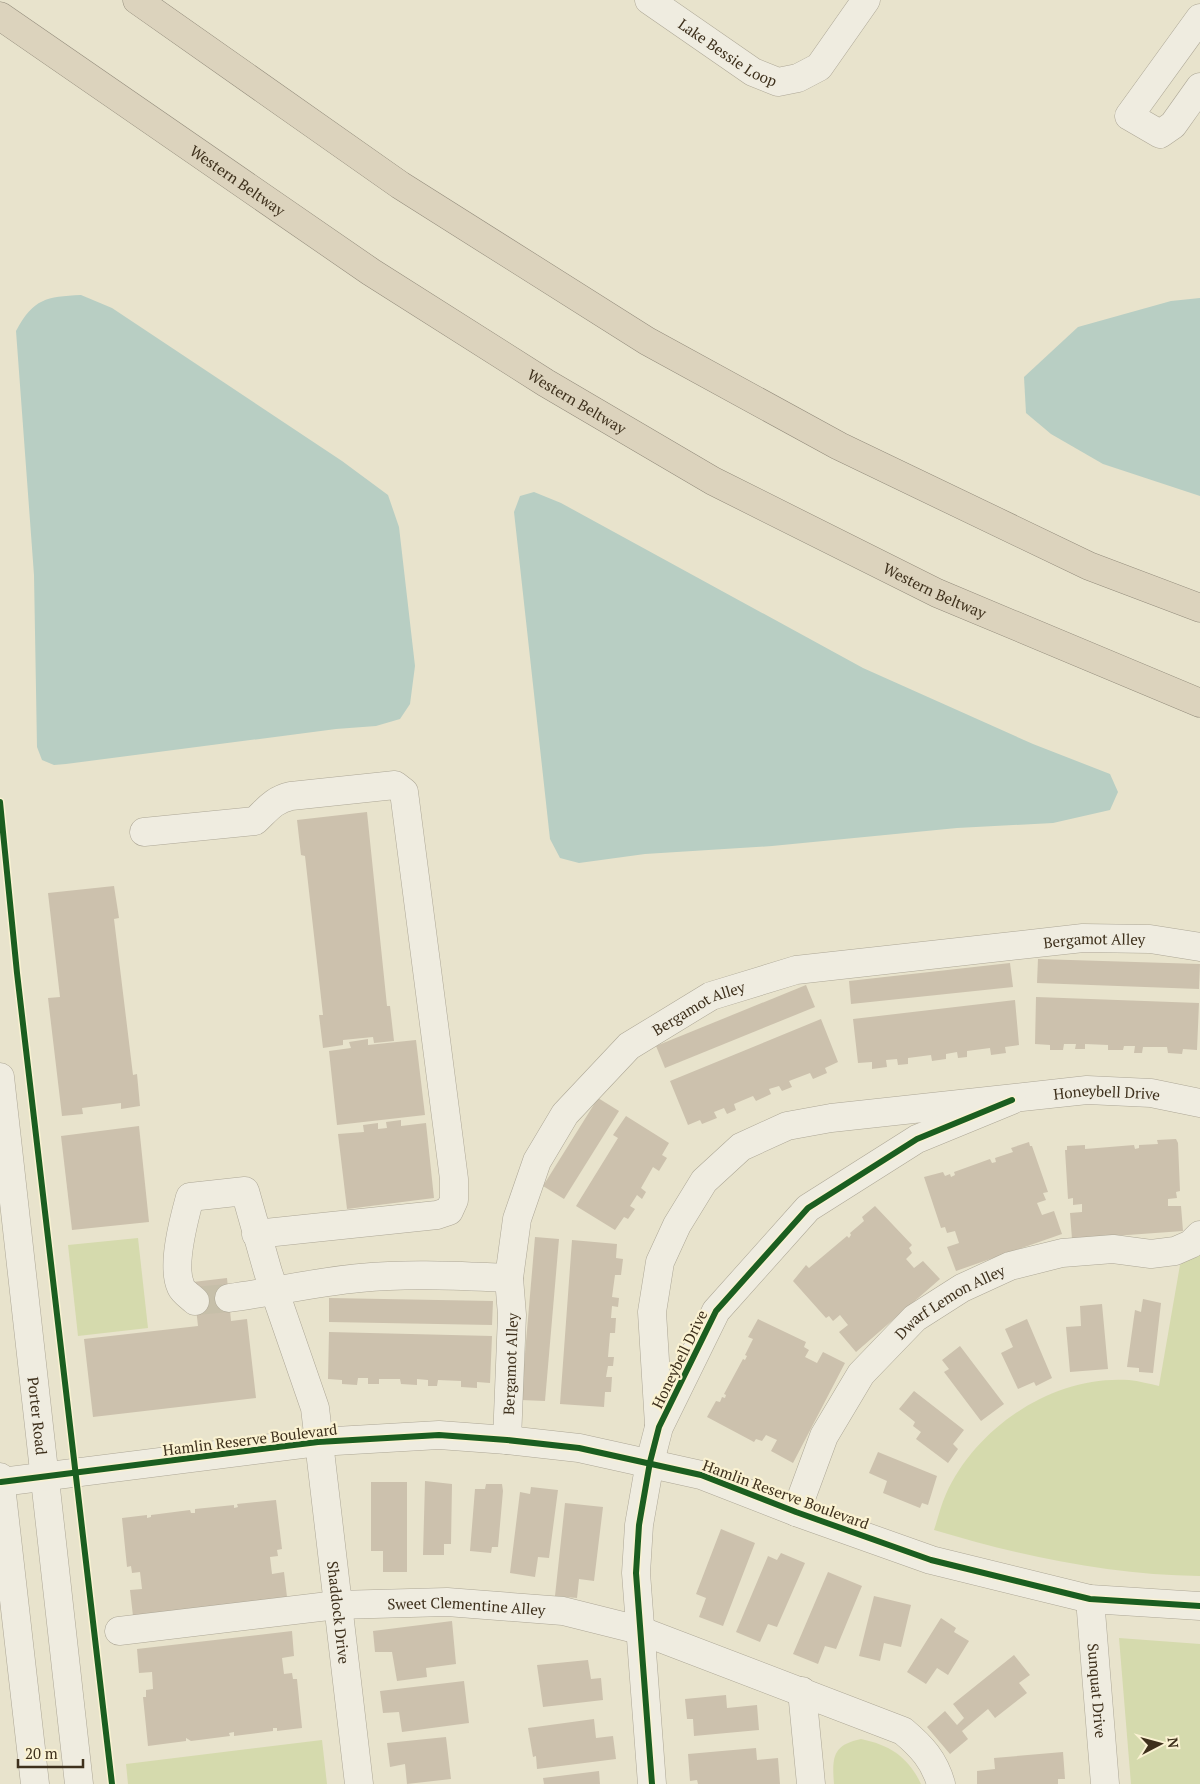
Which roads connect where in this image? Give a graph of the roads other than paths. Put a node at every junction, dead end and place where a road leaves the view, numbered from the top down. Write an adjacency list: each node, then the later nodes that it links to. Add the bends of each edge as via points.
1 (137, 0): 7 (highway, via 400,185 646,341 848,450 1089,566)
2 (649, 0): 3 (street, Lake Bessie Loop, via 753,72 778,82 798,78 819,67)
3 (866, 0)
4 (0, 16): 8 (highway, Western Beltway, via 371,272 546,383 713,480 937,593)
5 (1200, 18): 6 (street, via 1129,116 1160,134 1173,125)
6 (1200, 87)
7 (1200, 608)
8 (1200, 703)
9 (144, 832): 14 (street, via 255,821 267,807 280,798 291,796 395,785 404,792 454,1179 454,1200 449,1211 437,1214)
10 (1200, 947): 16 (street, Bergamot Alley, via 1150,939 1083,938 796,970 711,996 629,1046 564,1114 537,1161 517,1219)
11 (0, 1078): 24 (street, Porter Road)
12 (1012, 1100): 13 (street, Honeybell Drive, via 1087,1090 1151,1093); 20 (street, Honeybell Drive, via 917,1139 808,1208 716,1311); 20 (street, Honeybell Drive, via 831,1118 787,1126 741,1147 704,1181 677,1225 660,1262 652,1312)
13 (1200, 1102)
14 (256, 1234): 17 (street, Shaddock Drive); 19 (street, Shaddock Drive, via 245,1192 190,1197 177,1263 181,1288)
15 (1200, 1235): 27 (street, Dwarf Lemon Alley, via 1191,1244 1175,1251 1150,1254 1113,1249 1062,1253 1010,1266 962,1288 915,1318 861,1374 824,1436)
16 (509, 1278): 17 (street, via 413,1275 362,1278 304,1284); 21 (street, Bergamot Alley, via 512,1315)
17 (274, 1292): 18 (street); 22 (street, Shaddock Drive, via 314,1408)
18 (229, 1298)
19 (195, 1301)
20 (659, 1426): 23 (street, Honeybell Drive)
21 (507, 1440): 22 (street, Hamlin Reserve Boulevard, via 438,1435); 23 (street, Hamlin Reserve Boulevard, via 578,1448)
22 (318, 1442): 24 (street, Hamlin Reserve Boulevard); 29 (street, Shaddock Drive)
23 (650, 1462): 27 (street, Hamlin Reserve Boulevard, via 701,1475); 31 (street, Honeybell Drive, via 637,1553)
24 (44, 1476): 26 (street, Hamlin Reserve Boulevard); 35 (street, Porter Road)
25 (0, 1477): 26 (street)
26 (0, 1482): 34 (street)
27 (796, 1512): 28 (street, Hamlin Reserve Boulevard, via 931,1560)
28 (1090, 1599): 30 (street, Hamlin Reserve Boulevard); 40 (street, Sunquat Drive)
29 (337, 1605): 31 (street, Sweet Clementine Alley, via 447,1602 563,1611); 32 (street, Sweet Clementine Alley); 36 (street, Shaddock Drive)
30 (1200, 1606)
31 (639, 1630): 33 (street, Sweet Clementine Alley); 37 (street, Honeybell Drive)
32 (118, 1631)
33 (802, 1691): 38 (street); 39 (street, Sweet Clementine Alley, via 903,1731 924,1749)
34 (34, 1784)
35 (79, 1784)
36 (359, 1784)
37 (652, 1784)
38 (811, 1784)
39 (941, 1784)
40 (1106, 1784)

